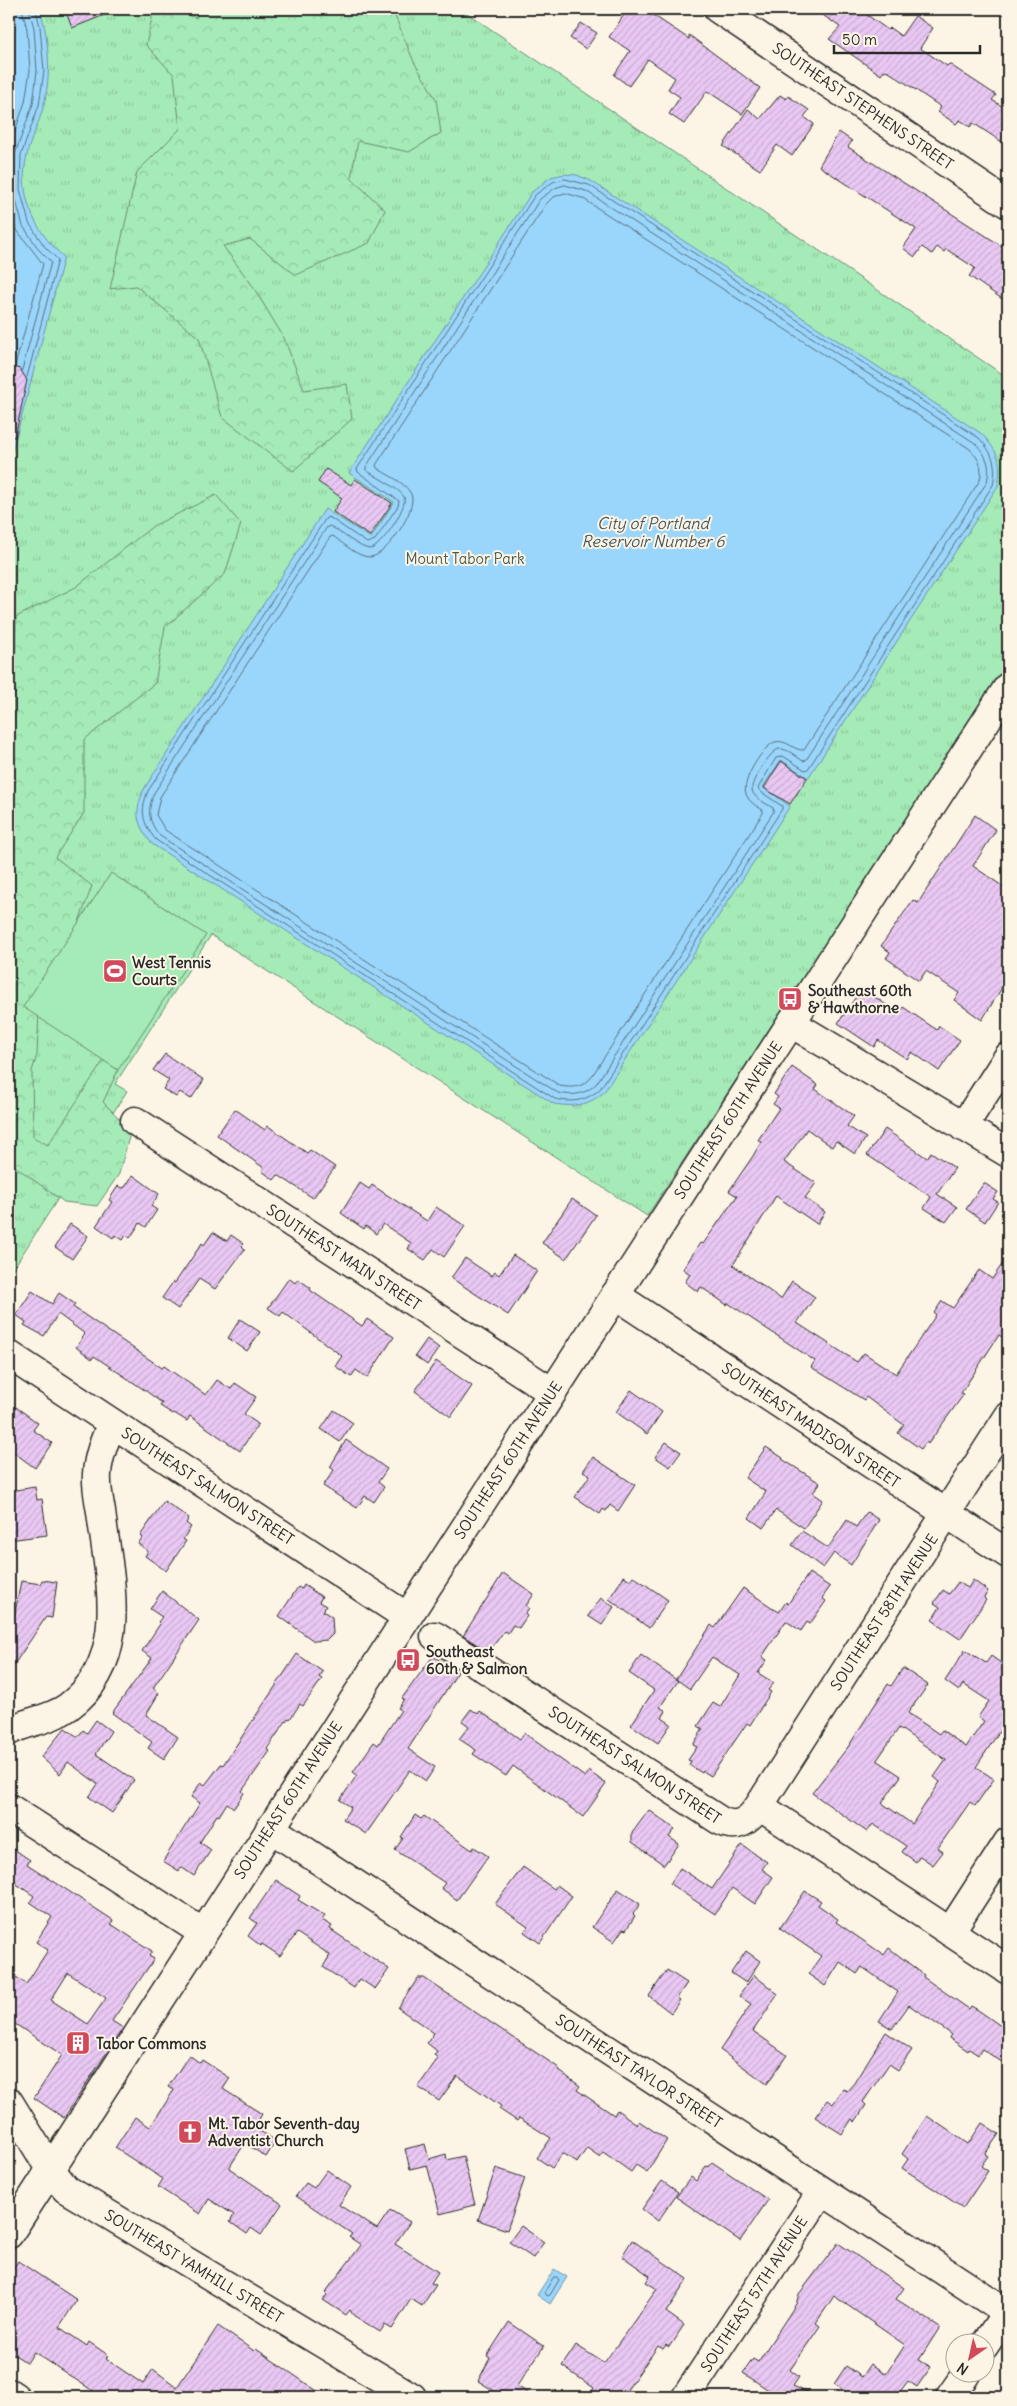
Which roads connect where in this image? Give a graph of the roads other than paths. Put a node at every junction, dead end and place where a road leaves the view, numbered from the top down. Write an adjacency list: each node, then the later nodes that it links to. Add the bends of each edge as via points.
1 (718, 9): 2 (street, SOUTHEAST STEPHENS STREET)
2 (1008, 204)
3 (1008, 687): 4 (street, SOUTHEAST 60TH AVENUE)
4 (791, 1023): 7 (street); 9 (street, SOUTHEAST 60TH AVENUE)
5 (1008, 1057): 7 (street)
6 (135, 1122): 11 (street, SOUTHEAST MAIN STREET)
7 (963, 1126): 8 (street)
8 (1008, 1153)
9 (615, 1295): 11 (street, SOUTHEAST 60TH AVENUE); 14 (street, SOUTHEAST MADISON STREET)
10 (9, 1355): 13 (street, SOUTHEAST SALMON STREET)
11 (552, 1392): 16 (street, SOUTHEAST 60TH AVENUE)
12 (1008, 1418): 14 (street, SOUTHEAST 58TH AVENUE)
13 (112, 1423): 16 (street, SOUTHEAST SALMON STREET); 18 (street, via 96,1474 112,1606 111,1641 100,1670 82,1695 55,1716)
14 (946, 1514): 15 (street, SOUTHEAST MADISON STREET); 19 (street, SOUTHEAST 58TH AVENUE)
15 (1008, 1554)
16 (407, 1617): 21 (street, SOUTHEAST 60TH AVENUE)
17 (435, 1636): 19 (street, SOUTHEAST SALMON STREET, via 725,1824 736,1825 749,1820)
18 (9, 1731)
19 (759, 1806): 24 (street)
20 (9, 1808): 23 (street)
21 (270, 1828): 23 (street, SOUTHEAST 60TH AVENUE); 28 (street, SOUTHEAST TAYLOR STREET)
22 (1008, 1842): 24 (street)
23 (202, 1932): 27 (street, SOUTHEAST 60TH AVENUE)
24 (950, 1932): 25 (street)
25 (1008, 1970)
26 (9, 2102): 27 (street, SOUTHEAST YAMHILL STREET)
27 (50, 2169): 29 (street, SOUTHEAST 60TH AVENUE); 35 (street, SOUTHEAST YAMHILL STREET, via 73,2193)
28 (822, 2191): 30 (street, SOUTHEAST TAYLOR STREET); 36 (street, SOUTHEAST 57TH AVENUE)
29 (9, 2234)
30 (1007, 2312): 31 (street)
31 (992, 2334)
32 (959, 2384): 37 (street)
33 (9, 2393): 34 (street)
34 (16, 2397)
35 (412, 2397)
36 (686, 2397)
37 (950, 2397)

